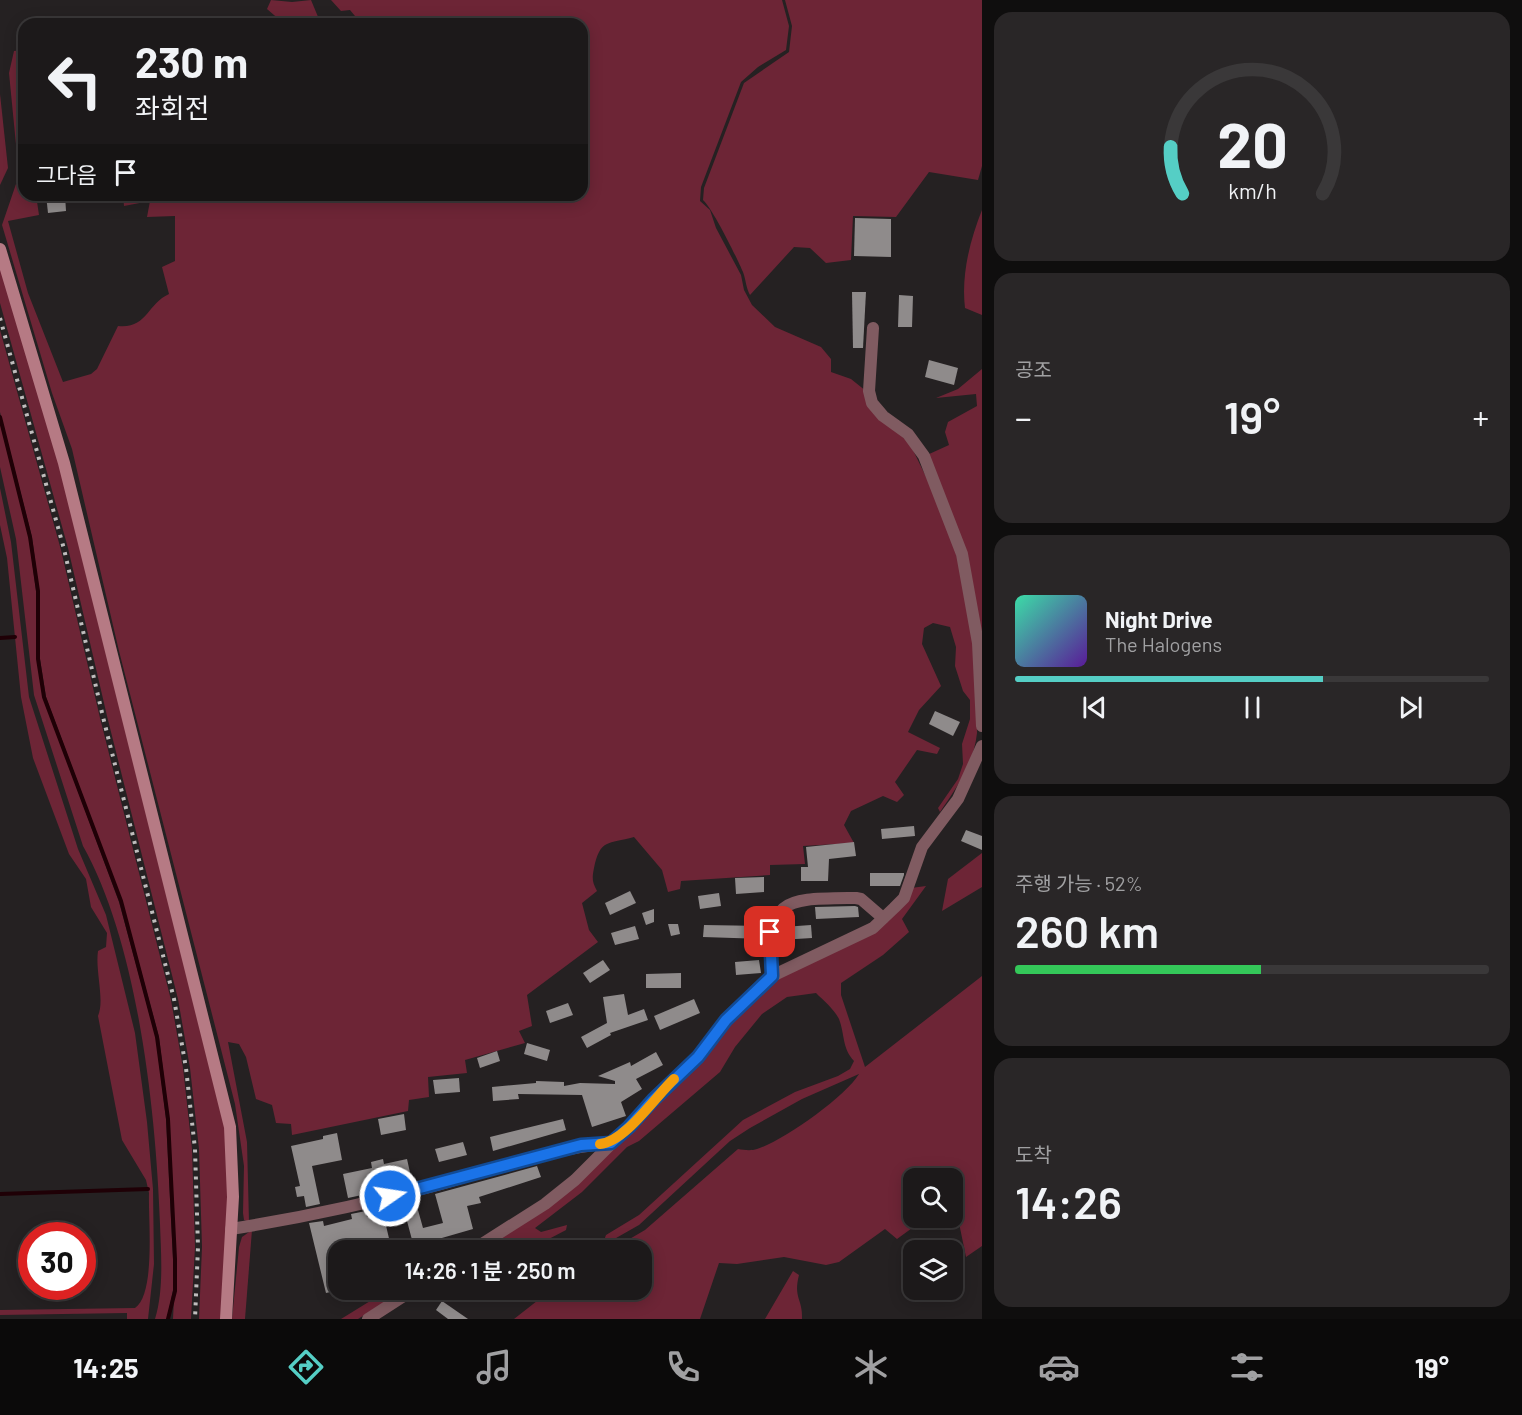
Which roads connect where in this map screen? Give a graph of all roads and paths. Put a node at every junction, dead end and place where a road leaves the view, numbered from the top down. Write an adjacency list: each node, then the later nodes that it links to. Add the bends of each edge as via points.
1 (0, 249): 8 (street, via 64,463 218,1070 232,1151)
2 (873, 328): 3 (street, via 869,391 872,403 908,434 924,456 962,554 978,643)
3 (982, 726)
4 (982, 746): 5 (street, via 958,799 922,847 903,898)
5 (883, 918): 6 (street, via 856,937); 6 (street, via 856,898 792,902 772,925)
6 (772, 976): 7 (street)
7 (611, 1143): 8 (street, via 581,1145 433,1186 284,1221); 9 (street, via 545,1204)
8 (231, 1229): 11 (street)
9 (488, 1240)
10 (397, 1300): 12 (street)
11 (226, 1319)
12 (368, 1319)

